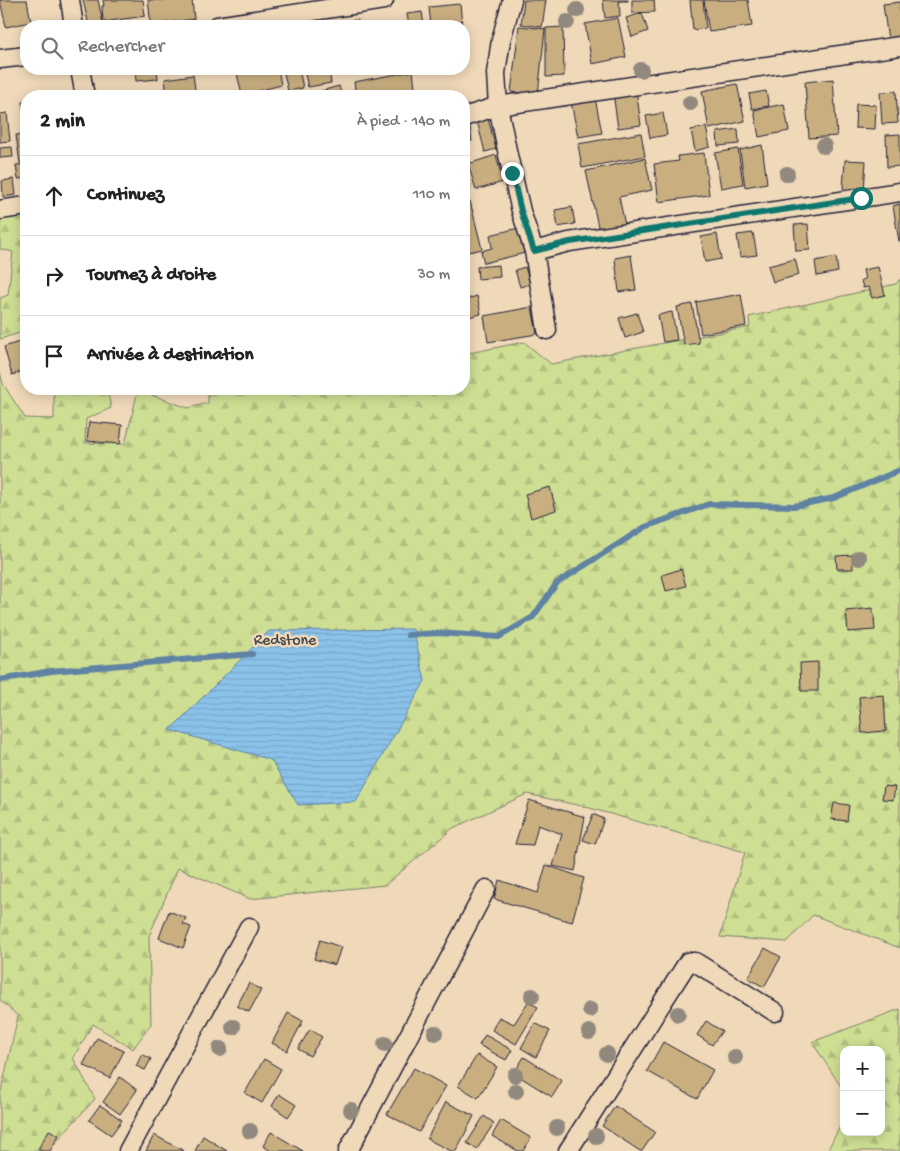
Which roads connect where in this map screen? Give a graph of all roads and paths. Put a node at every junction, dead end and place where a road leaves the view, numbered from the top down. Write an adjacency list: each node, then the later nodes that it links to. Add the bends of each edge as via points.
1 (70, 0): 4 (street)
2 (384, 0): 5 (street)
3 (512, 0): 11 (street, via 496,73)
4 (73, 20)
5 (256, 20)
6 (900, 46): 11 (street)
7 (20, 57): 8 (street)
8 (0, 59)
9 (81, 75): 10 (street)
10 (84, 90)
11 (498, 106): 12 (street); 16 (street, via 521,211)
12 (470, 116)
13 (900, 192): 16 (street, via 570,242)
14 (20, 207): 15 (street)
15 (0, 210)
16 (534, 251): 17 (street)
17 (547, 330)
18 (486, 889): 21 (street)
19 (249, 927): 22 (street)
20 (775, 1012): 23 (street, via 696,962 688,962)
21 (352, 1150)
22 (128, 1151)
23 (568, 1151)

